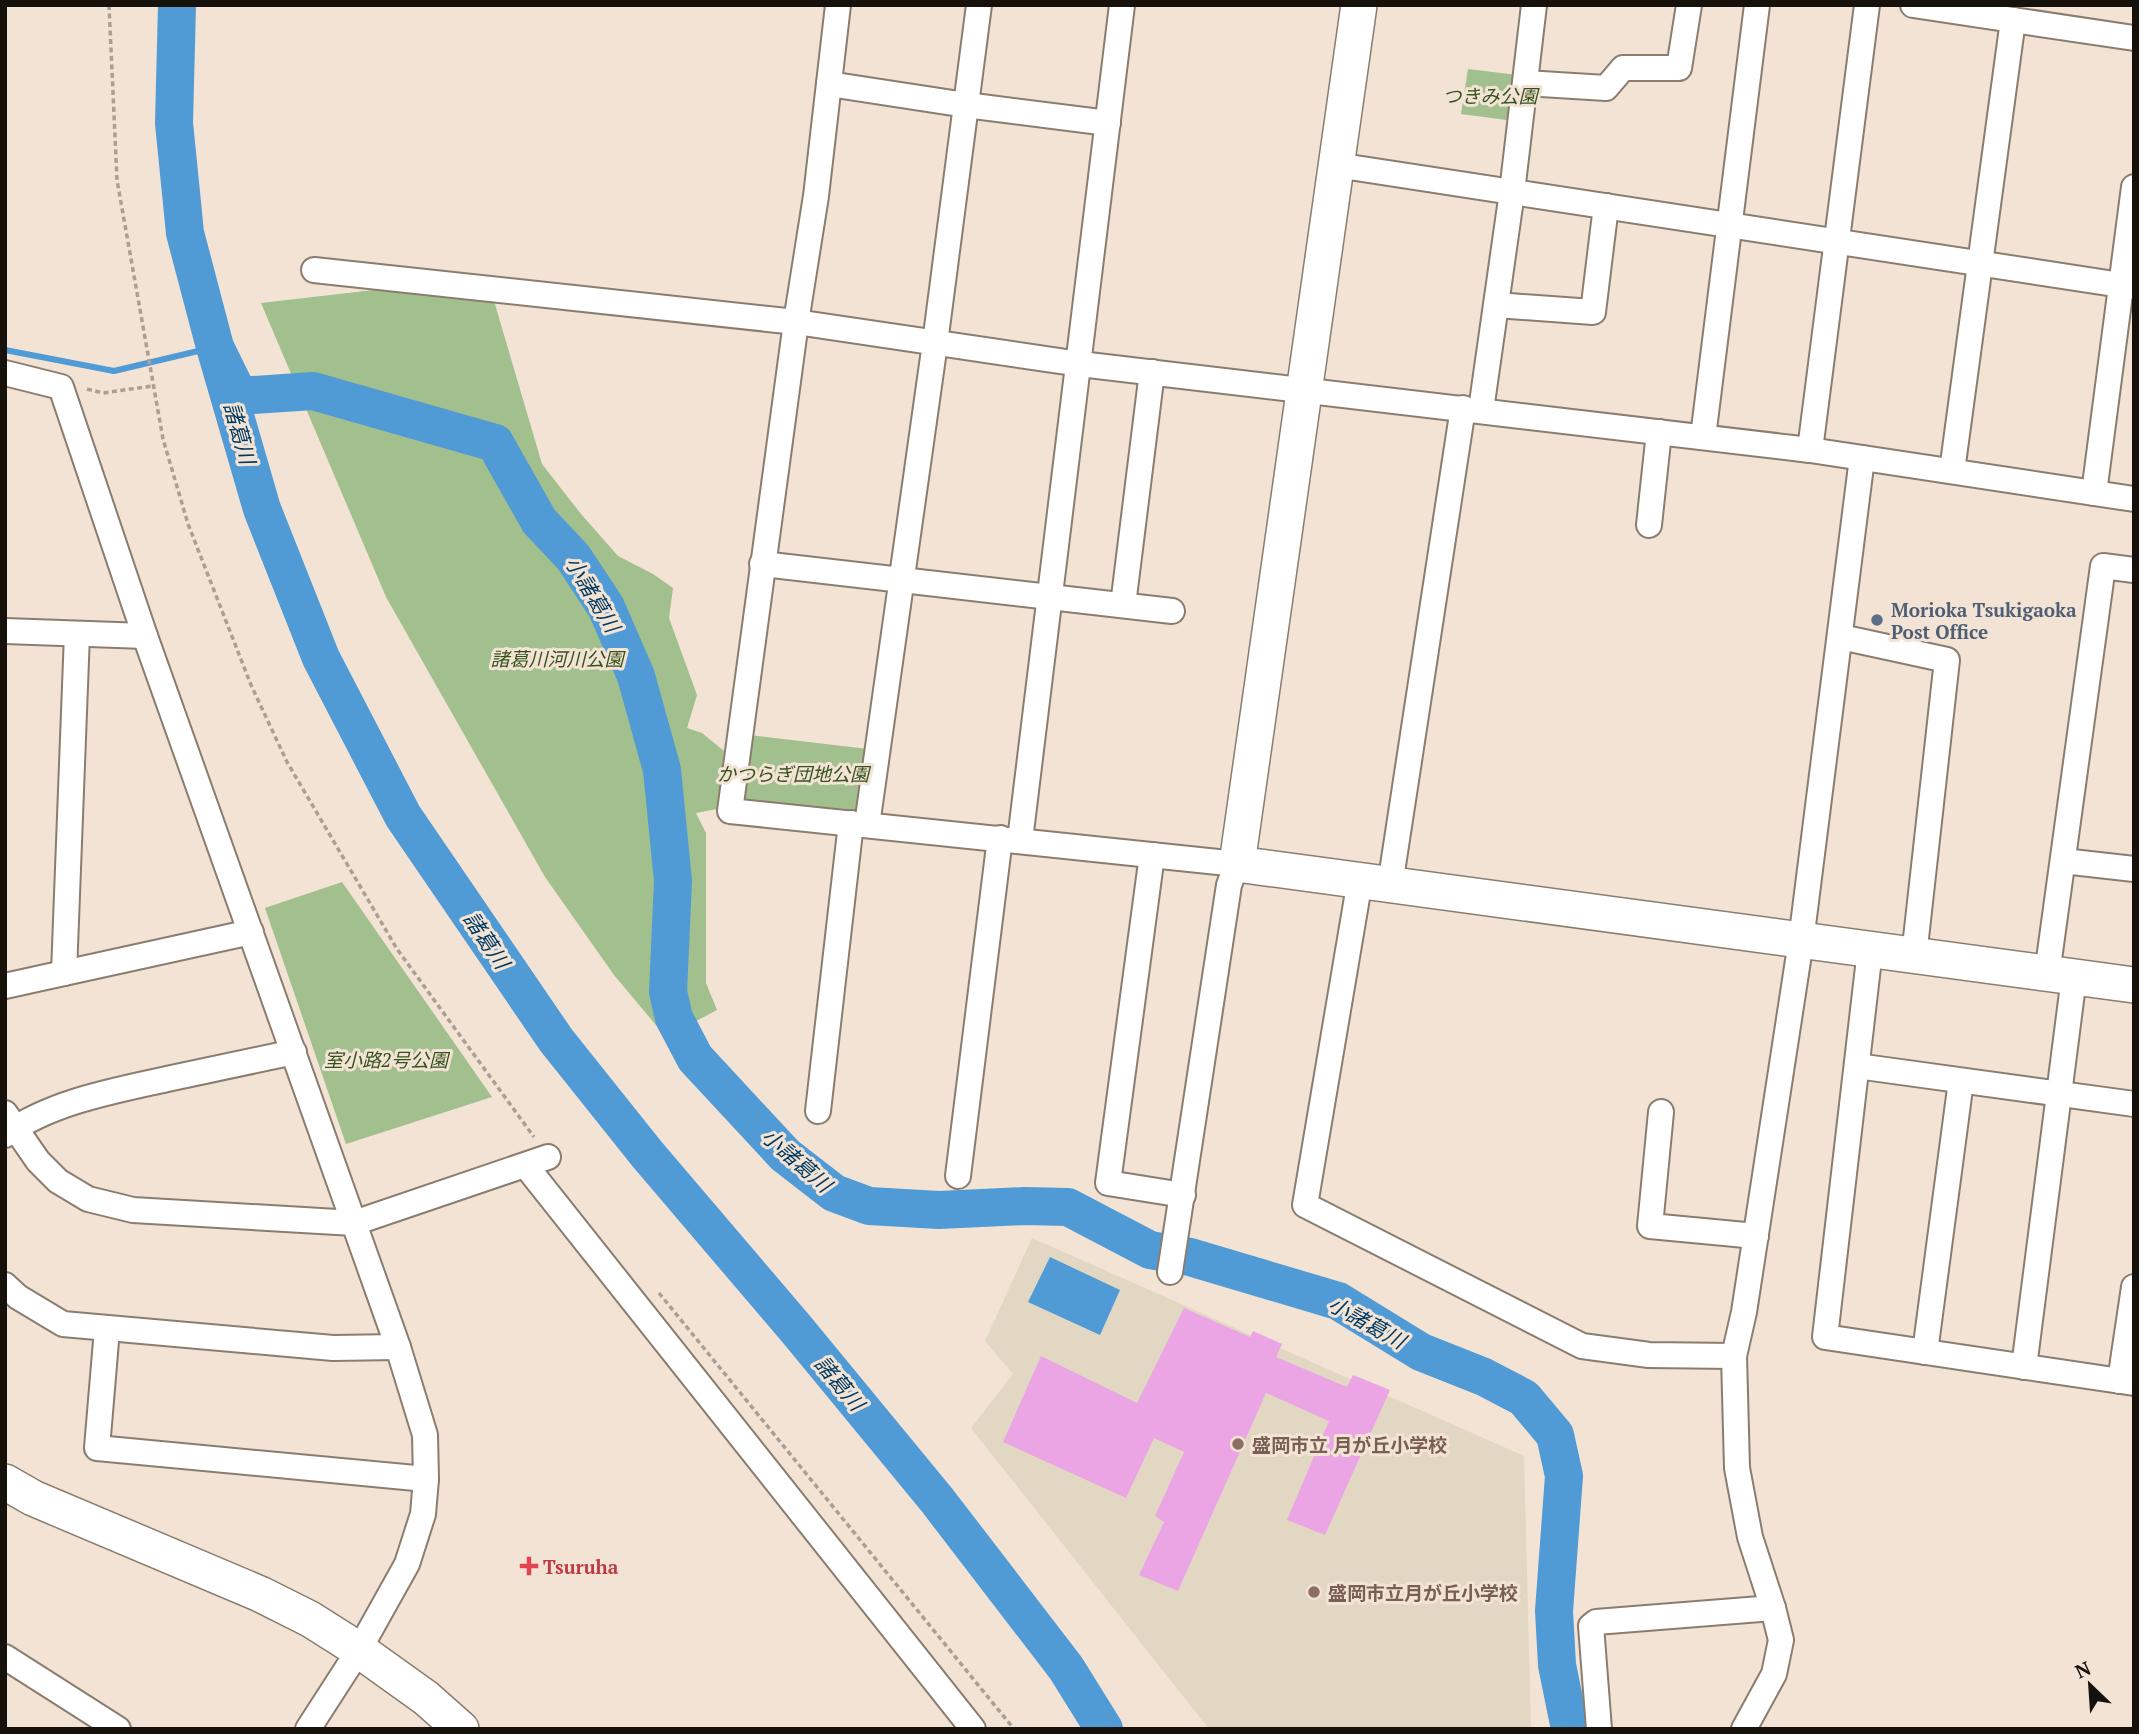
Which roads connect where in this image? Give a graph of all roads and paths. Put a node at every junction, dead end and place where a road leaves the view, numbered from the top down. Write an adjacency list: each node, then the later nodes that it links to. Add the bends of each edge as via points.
1 (109, 5): 32 (path, via 117,180)
2 (838, 5): 14 (street)
3 (978, 5): 15 (street)
4 (1122, 5): 16 (street)
5 (1359, 5): 17 (street)
6 (1534, 5): 13 (street)
7 (1689, 5): 13 (street, via 1679,68 1623,68 1606,88)
8 (1758, 5): 21 (street)
9 (1867, 5): 22 (street)
10 (1913, 5): 11 (street)
11 (2013, 20): 12 (street); 23 (street)
12 (2134, 38)
13 (1525, 83): 19 (street)
14 (829, 84): 15 (street); 27 (street)
15 (966, 105): 16 (street); 28 (street)
16 (1108, 123): 29 (street)
17 (1336, 165): 19 (street); 34 (street)
18 (2134, 187): 25 (street)
19 (1512, 192): 20 (street); 26 (street)
20 (1606, 206): 21 (street); 26 (street, via 1593,312)
21 (1729, 225): 22 (street); 37 (street)
22 (1837, 242): 23 (street); 38 (street)
23 (1979, 264): 25 (street); 40 (street)
24 (314, 270): 27 (street)
25 (2128, 286): 41 (street)
26 (1496, 305): 35 (street)
27 (796, 322): 28 (street); 44 (street)
28 (935, 343): 29 (street); 46 (street)
29 (1080, 364): 30 (street); 47 (street)
30 (1152, 372): 34 (street); 48 (street)
31 (5, 373): 33 (street)
32 (152, 386): 33 (path, via 103,393); 77 (path, via 188,524 251,685 287,762 397,949)
33 (61, 387): 52 (street)
34 (1304, 389): 35 (street); 58 (street)
35 (1472, 409): 36 (street); 60 (street)
36 (1659, 432): 37 (street); 43 (street)
37 (1703, 437): 38 (street)
38 (1810, 450): 39 (street)
39 (1862, 458): 40 (street); 53 (street)
40 (1952, 471): 41 (street)
41 (2094, 493): 42 (street)
42 (2134, 499)
43 (1649, 524)
44 (762, 564): 46 (street); 54 (street, via 730,811)
45 (2134, 570): 57 (street, via 2103,566)
46 (902, 579): 47 (street); 54 (street)
47 (1051, 597): 48 (street); 55 (street)
48 (1124, 606): 49 (street)
49 (1172, 611)
50 (5, 631): 51 (street)
51 (77, 634): 52 (street); 65 (street)
52 (145, 636): 61 (street)
53 (1841, 637): 62 (street); 64 (street, via 1947,660)
54 (859, 824): 55 (street); 74 (street)
55 (1010, 839): 56 (street); 78 (street)
56 (1152, 855): 58 (street); 79 (street, via 1108,1183)
57 (2063, 862): 59 (street); 66 (street)
58 (1237, 864): 60 (street); 79 (street, via 1229,886)
59 (2134, 869)
60 (1375, 883): 62 (street); 89 (street, via 1305,1205 1582,1346 1649,1355)
61 (251, 932): 65 (street); 69 (street)
62 (1801, 941): 63 (street); 81 (street)
63 (1870, 950): 64 (street); 70 (street)
64 (1914, 956): 66 (street)
65 (64, 973): 68 (street)
66 (2061, 976): 67 (street); 72 (street)
67 (2134, 985)
68 (5, 986)
69 (294, 1052): 76 (street, via 113,1091); 80 (street)
70 (1857, 1066): 71 (street); 88 (street, via 1825,1337)
71 (1961, 1081): 72 (street); 88 (street)
72 (2059, 1095): 73 (street); 90 (street)
73 (2134, 1104)
74 (818, 1111)
75 (1661, 1112): 81 (street, via 1650,1226)
76 (8, 1125): 80 (street, via 58,1181 88,1199 133,1210)
77 (537, 1161): 80 (street); 100 (street)
78 (958, 1175)
79 (1183, 1195): 82 (street)
80 (354, 1223): 87 (street)
81 (1756, 1236): 89 (street)
82 (1170, 1272)
83 (5, 1285): 86 (street, via 63,1324)
84 (654, 1286): 101 (path)
85 (2134, 1287): 91 (street)
86 (107, 1329): 87 (street, via 333,1348); 92 (street, via 97,1448)
87 (398, 1347): 92 (street, via 425,1434)
88 (1925, 1352): 90 (street)
89 (1734, 1356): 94 (street, via 1737,1468 1750,1538)
90 (2024, 1367): 91 (street)
91 (2127, 1382)
92 (426, 1479): 95 (street, via 423,1514 407,1564)
93 (5, 1482): 95 (street, via 260,1594)
94 (1773, 1608): 102 (street, via 1596,1622 1591,1626); 103 (street, via 1781,1640 1774,1674)
95 (359, 1650): 98 (street); 99 (street)
96 (5, 1657): 97 (street)
97 (118, 1729)
98 (308, 1729)
99 (461, 1729)
100 (973, 1729)
101 (1014, 1729)
102 (1599, 1729)
103 (1744, 1729)

